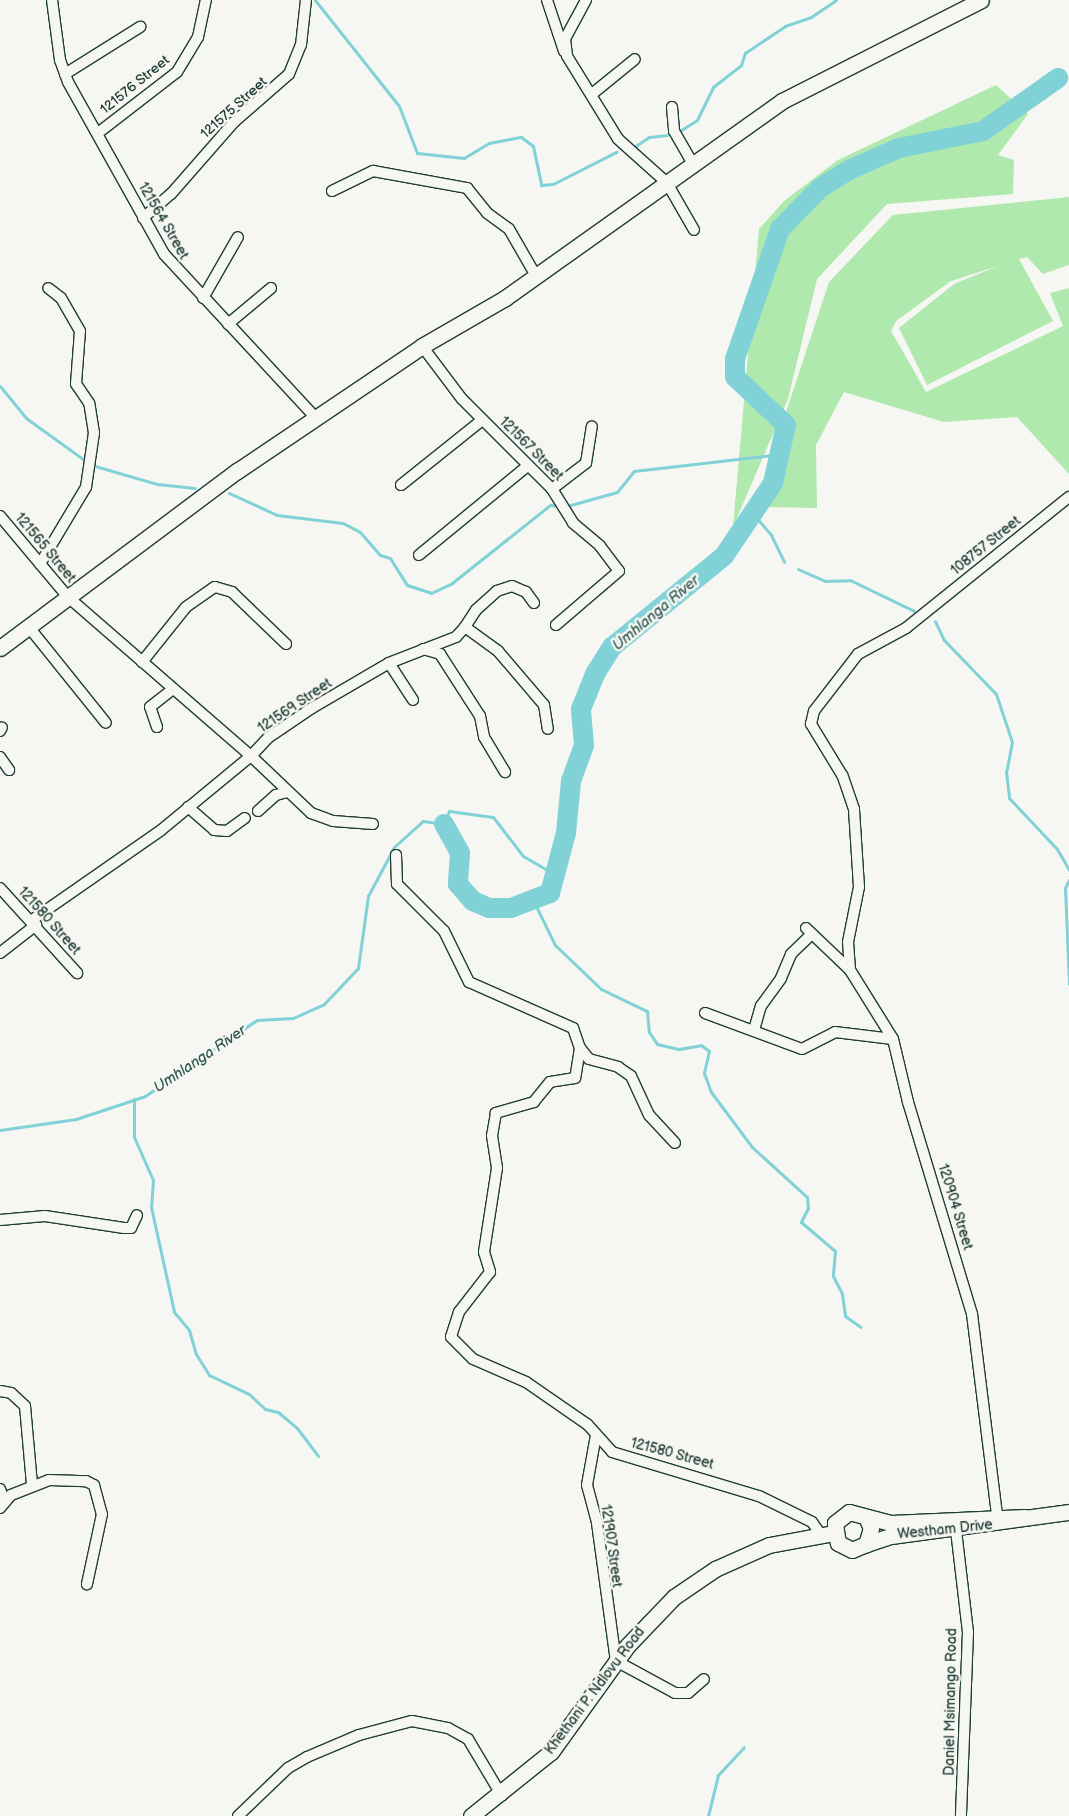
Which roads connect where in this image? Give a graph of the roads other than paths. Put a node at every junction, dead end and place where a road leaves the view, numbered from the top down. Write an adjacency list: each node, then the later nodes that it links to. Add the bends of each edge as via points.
1 (52, 0): 10 (street, 121564 Street)
2 (206, 0): 13 (street, 121576 Street, via 198,37 177,72)
3 (306, 0): 17 (street, 121575 Street, via 301,45 289,74 234,122 171,194)
4 (547, 0): 8 (street)
5 (586, 0): 8 (street, via 565,39)
6 (981, 0): 14 (street, via 782,101)
7 (140, 27): 10 (street)
8 (567, 56): 11 (street)
9 (635, 60): 11 (street)
10 (65, 74): 13 (street, 121564 Street)
11 (592, 94): 15 (street, via 625,148)
12 (672, 107): 14 (street, via 674,131)
13 (98, 133): 17 (street, 121564 Street)
14 (693, 164): 15 (street)
15 (667, 183): 18 (street); 20 (street)
16 (332, 191): 20 (street, via 373,171 467,188 487,213 509,229)
17 (143, 218): 23 (street, 121564 Street, via 164,254)
18 (694, 230)
19 (238, 237): 23 (street)
20 (536, 276): 25 (street)
21 (48, 288): 35 (street, via 76,318 81,338 76,384 93,416 91,469 82,494)
22 (271, 288): 24 (street)
23 (203, 298): 24 (street, 121564 Street)
24 (228, 324): 26 (street, 121564 Street)
25 (422, 346): 26 (street); 27 (street, 121567 Street)
26 (315, 417): 36 (street)
27 (482, 420): 29 (street, 121567 Street); 30 (street)
28 (592, 426): 31 (street, via 586,463)
29 (526, 468): 31 (street, 121567 Street); 34 (street)
30 (401, 485)
31 (552, 489): 38 (street, 121567 Street, via 573,523 600,546 619,571)
32 (1069, 496): 64 (street, 108757 Street, via 920,615 847,664 819,702 811,724 842,774 854,809 859,887 848,942)
33 (0, 516): 35 (street, 121565 Street)
34 (419, 555)
35 (40, 564): 36 (street, 121565 Street)
36 (68, 598): 39 (street); 44 (street)
37 (534, 603): 40 (street, via 526,592 512,586 497,591 476,610)
38 (556, 625)
39 (28, 626): 42 (street); 48 (street)
40 (466, 627): 43 (street, 121569 Street, via 456,637); 50 (street, via 498,651 544,705)
41 (286, 644): 44 (street, via 232,592 215,587 186,607)
42 (0, 648)
43 (422, 649): 45 (street, 121569 Street); 54 (street, via 440,654 480,716 484,737)
44 (142, 662): 46 (street)
45 (390, 663): 47 (street); 51 (street, 121569 Street, via 293,721)
46 (173, 689): 49 (street, via 150,707); 51 (street)
47 (414, 700)
48 (106, 723)
49 (157, 728)
50 (548, 729)
51 (252, 756): 55 (street); 56 (street, 121569 Street)
52 (0, 757): 53 (street)
53 (9, 770)
54 (505, 772)
55 (286, 792): 57 (street, via 276,795); 59 (street, via 311,813 333,822)
56 (188, 806): 58 (street, via 214,830 227,831); 62 (street, 121569 Street)
57 (258, 811)
58 (245, 818)
59 (373, 824)
60 (396, 855): 69 (street, via 397,884 444,931 469,982 573,1028)
61 (0, 889): 62 (street, 121580 Street)
62 (34, 923): 63 (street, 121569 Street); 65 (street, 121580 Street)
63 (0, 952)
64 (850, 970): 67 (street, 120904 Street, via 808,932 791,954 781,978 761,1006); 68 (street, 120904 Street)
65 (77, 973)
66 (705, 1013): 67 (street)
67 (754, 1030): 68 (street, via 802,1049 835,1032)
68 (893, 1039): 80 (street, 120904 Street, via 908,1102 972,1314)
69 (580, 1048): 70 (street, via 589,1059 618,1067 631,1076 649,1115); 74 (street, 121580 Street, via 575,1078 550,1082 534,1102 496,1113 492,1136 497,1164 484,1252 490,1272 459,1312 451,1337 466,1354 526,1382)
70 (675, 1143)
71 (137, 1215): 72 (street, via 131,1228 45,1216)
72 (0, 1220)
73 (0, 1391): 75 (street, via 11,1393 25,1406)
74 (596, 1435): 82 (street, 121580 Street, via 621,1455 680,1469 759,1496 805,1518); 85 (street, 121907 Street, via 587,1486 597,1523)
75 (32, 1484): 77 (street); 84 (street, via 86,1480 98,1492 102,1514)
76 (0, 1489): 77 (street)
77 (2, 1505)
78 (1069, 1512): 80 (street, Westham Drive)
79 (866, 1518): 80 (street, Westham Drive, via 891,1523); 82 (street, via 855,1512 844,1514); 83 (street, via 871,1528)
80 (997, 1520): 81 (street, Westham Drive)
81 (956, 1530): 83 (street, Westham Drive, via 891,1536); 90 (street, Daniel Msimango Road, via 968,1632)
82 (827, 1534): 83 (street, via 846,1549); 85 (street, Khethani P. Ndlovu Road, via 769,1545 715,1569 654,1615)
83 (866, 1544)
84 (86, 1584)
85 (616, 1661): 86 (street, via 676,1693 688,1693); 87 (street, Khethani P. Ndlovu Road, via 552,1752)
86 (704, 1679)
87 (502, 1796): 88 (street, via 468,1739 448,1728 412,1721 358,1735 307,1757 288,1768); 89 (street, Khethani P. Ndlovu Road)
88 (238, 1816)
89 (471, 1816)
90 (961, 1816)

